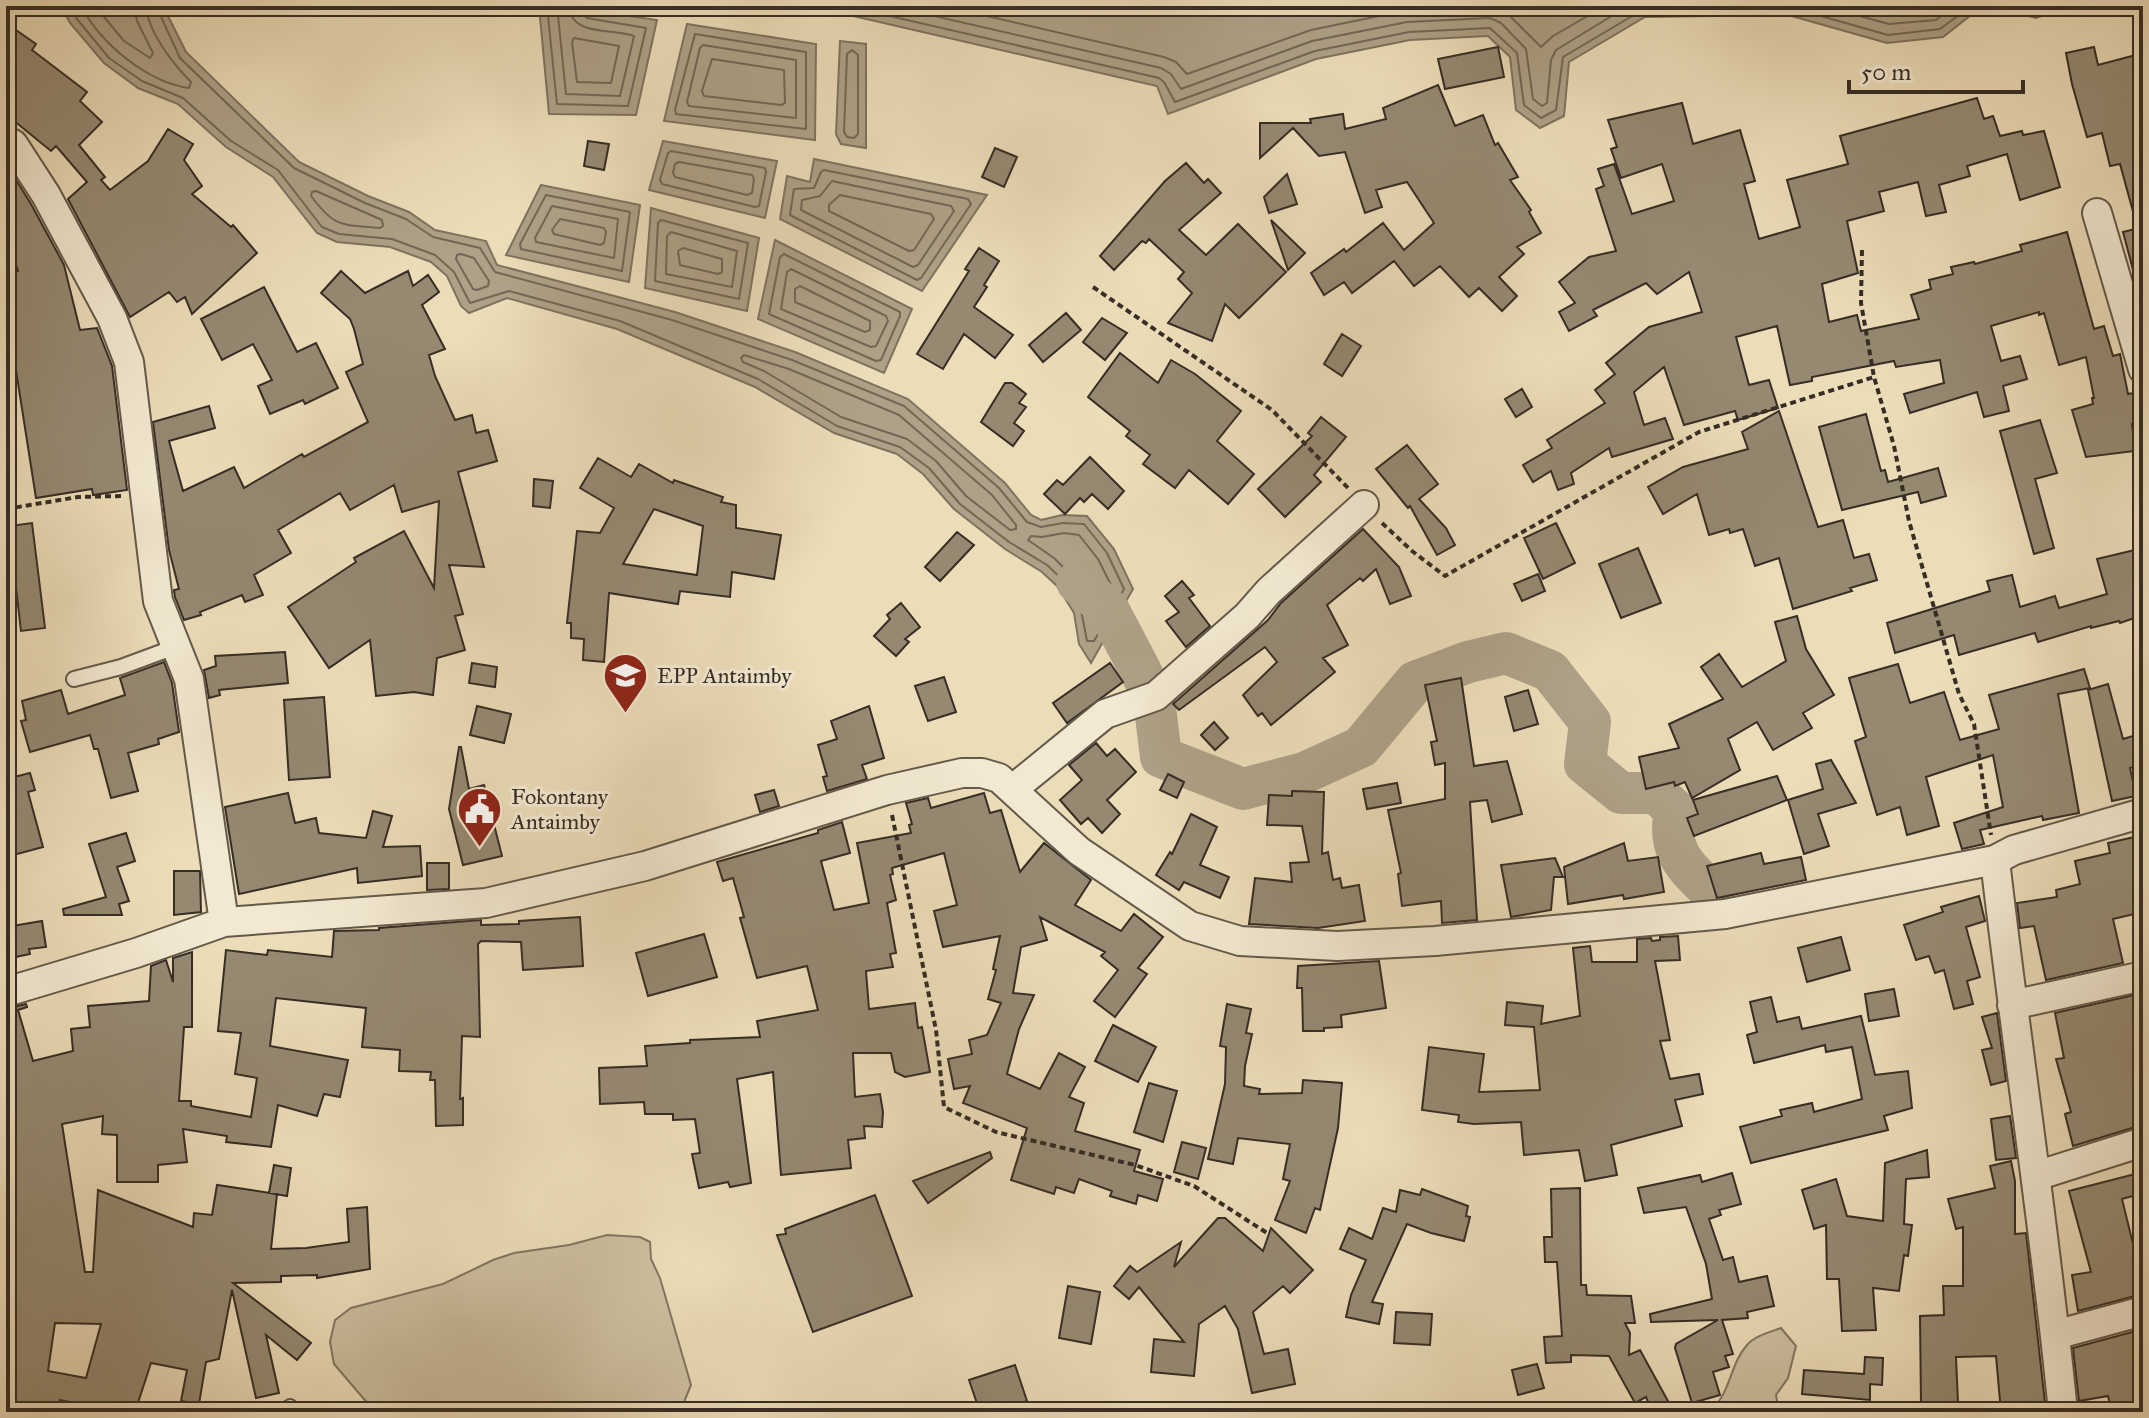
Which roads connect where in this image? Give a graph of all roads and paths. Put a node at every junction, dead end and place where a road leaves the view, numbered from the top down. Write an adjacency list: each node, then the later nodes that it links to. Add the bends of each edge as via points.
1 (6, 141): 7 (street, via 46,195 112,318 129,362)
2 (2097, 213): 5 (street)
3 (1862, 250): 6 (path, via 1861,303)
4 (1093, 287): 8 (path, via 1272,410)
5 (2143, 369)
6 (1874, 377): 8 (path, via 1699,432 1445,576); 15 (path, via 1909,521 1959,694 1974,724)
7 (144, 495): 9 (path, via 78,497); 10 (street, via 158,601)
8 (1364, 505): 12 (street, via 1153,698 1105,714)
9 (6, 509)
10 (175, 647): 11 (lane); 16 (street, via 189,679)
11 (74, 679)
12 (1013, 789): 13 (street, via 999,778 962,773); 15 (street, via 1079,851 1190,926 1240,941 1337,946 1435,941 1732,913)
13 (887, 790): 16 (street, via 645,866 486,903); 22 (path, via 936,1030 944,1107 996,1132 1135,1165 1194,1186)
14 (2143, 813): 15 (street)
15 (1995, 860): 19 (street)
16 (224, 922): 18 (street)
17 (2143, 976): 19 (street)
18 (6, 992)
19 (2012, 1005): 21 (street)
20 (2143, 1142): 21 (street)
21 (2036, 1176): 24 (street)
22 (1267, 1233)
23 (2143, 1311): 24 (street)
24 (2055, 1335): 25 (street)
25 (2063, 1412)

